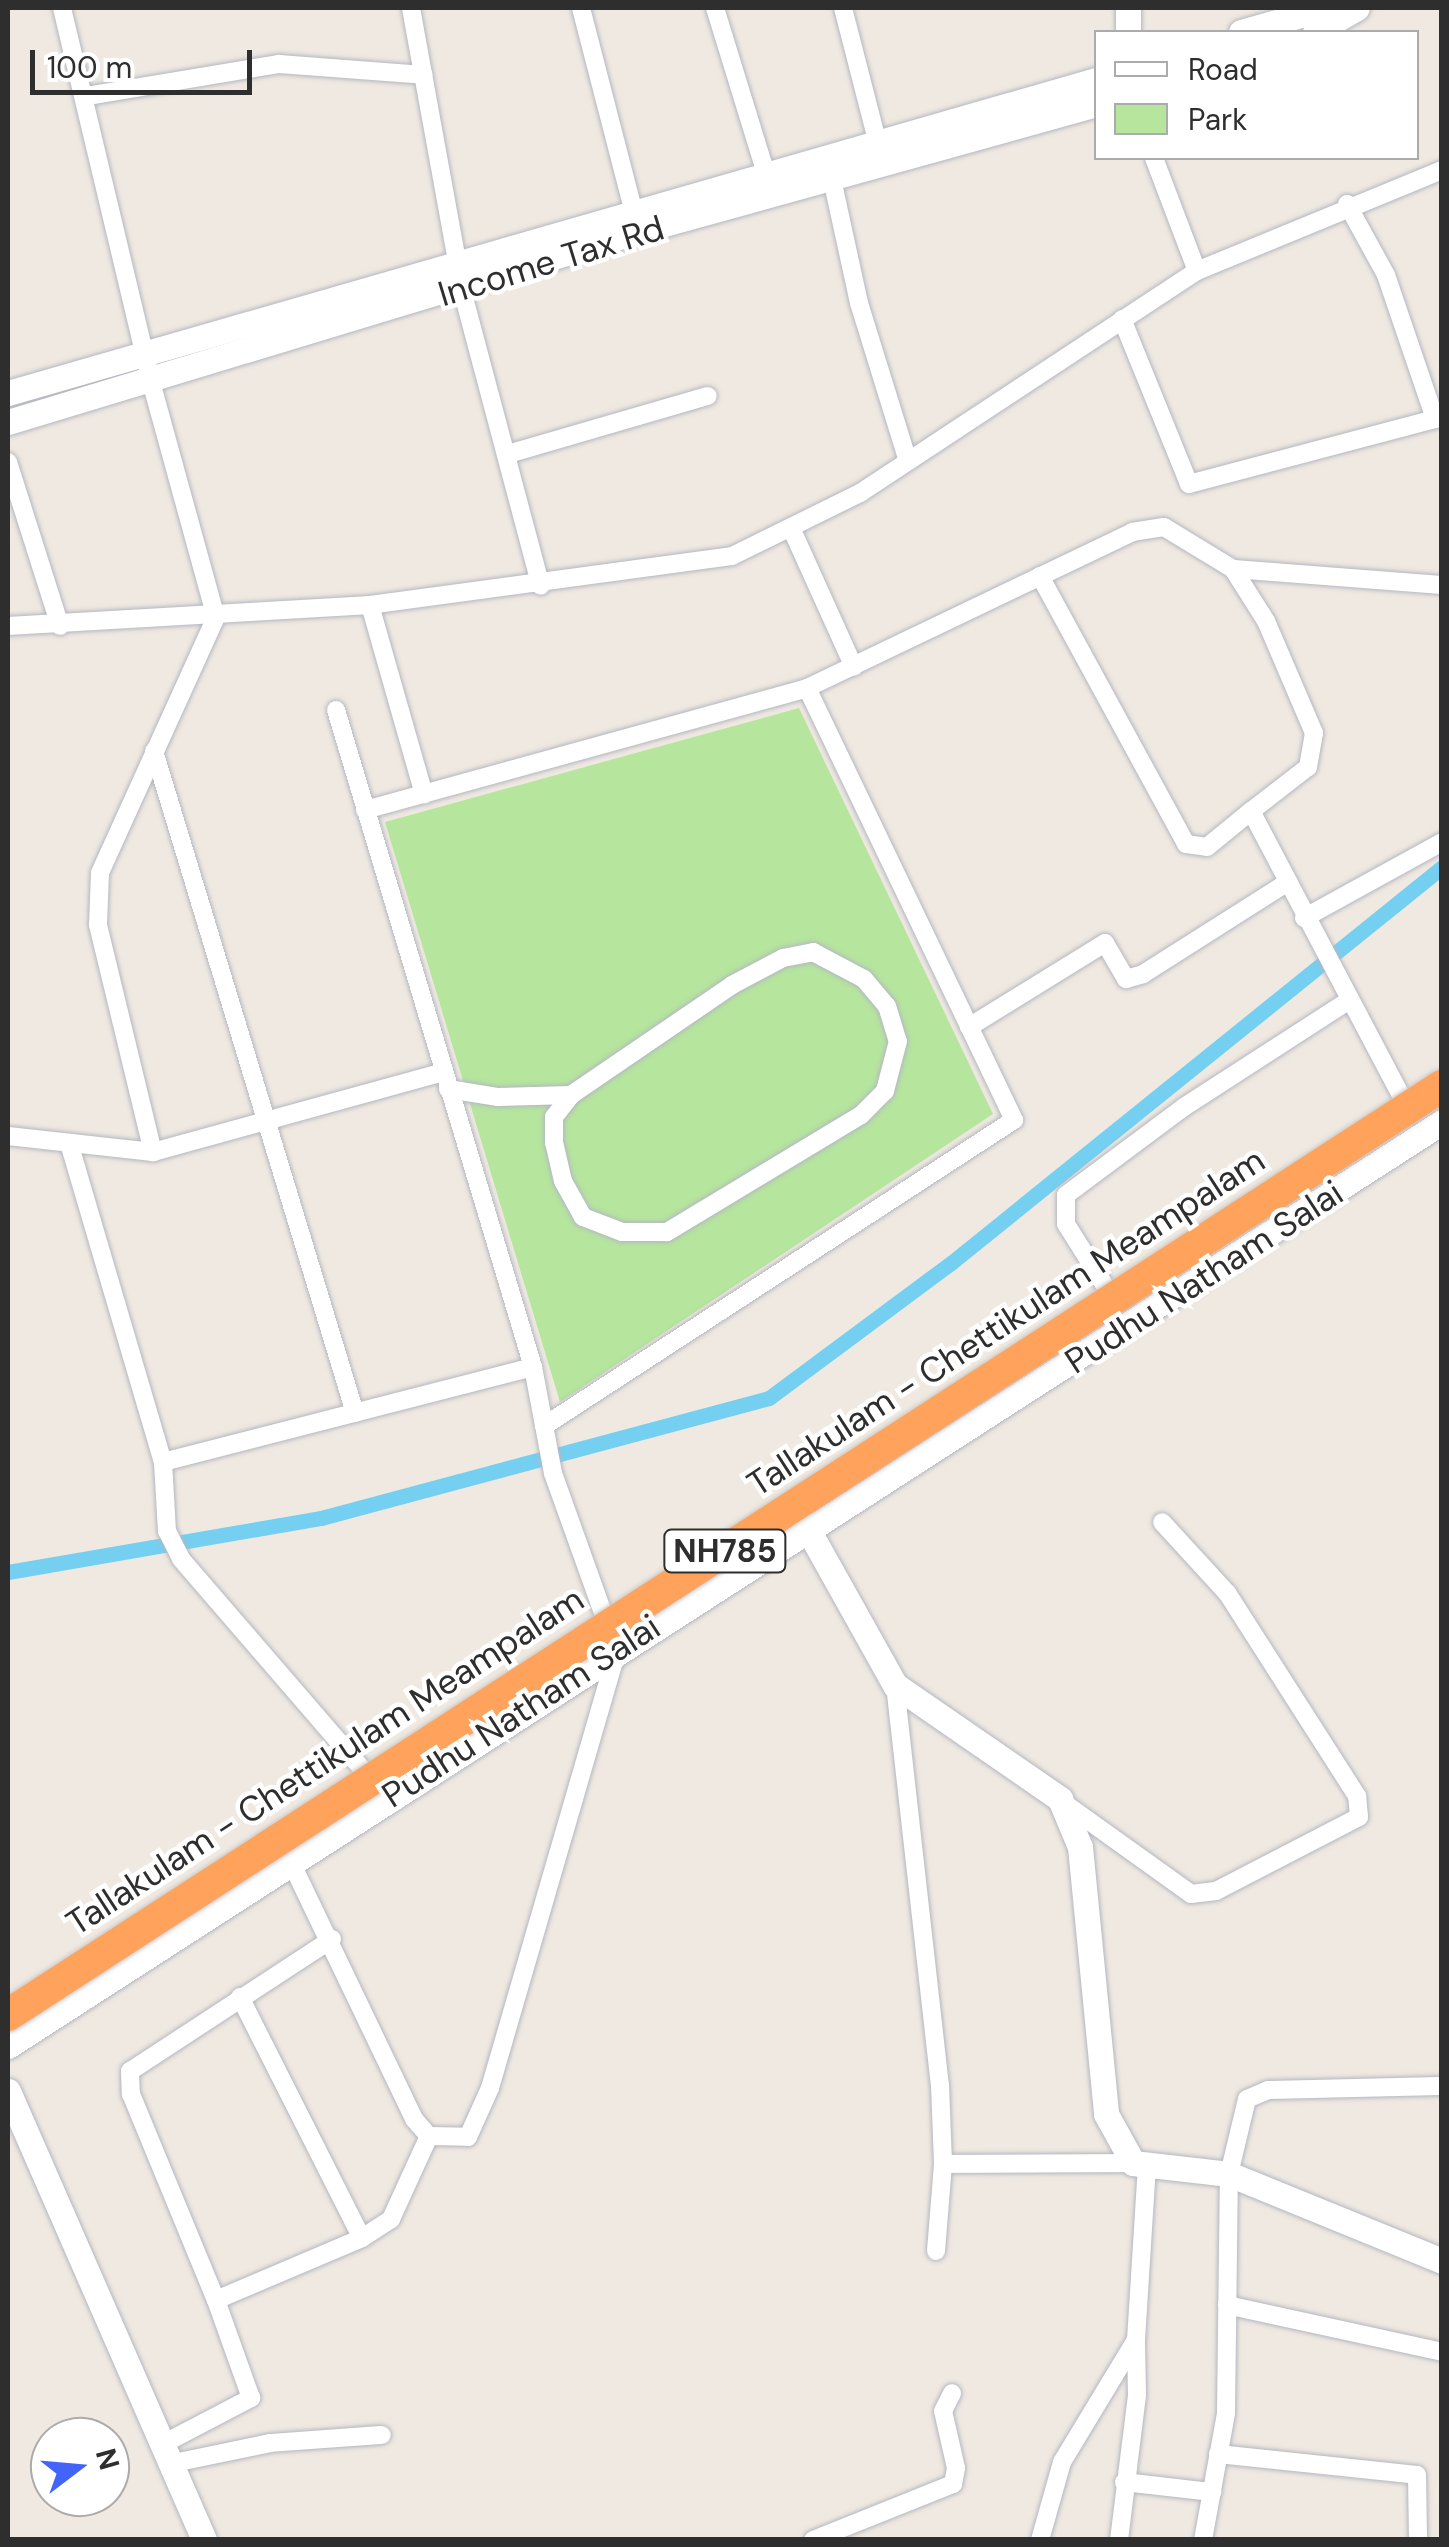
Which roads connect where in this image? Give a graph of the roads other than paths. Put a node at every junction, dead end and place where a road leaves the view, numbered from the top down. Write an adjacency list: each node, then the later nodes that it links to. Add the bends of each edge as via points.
1 (62, 8): 12 (street)
2 (411, 8): 10 (street)
3 (581, 8): 21 (street)
4 (715, 8): 17 (street)
5 (843, 8): 14 (street)
6 (1325, 8): 8 (main road)
7 (1358, 8): 9 (main road)
8 (1247, 30)
9 (1319, 30)
10 (424, 75): 12 (street, via 279,64); 22 (street)
11 (1094, 81): 14 (main road, Income Tax Rd)
12 (87, 96): 26 (street)
13 (1094, 104): 14 (main road, Income Tax Rd)
14 (880, 153): 17 (main road, Income Tax Rd); 18 (main road, Income Tax Rd)
15 (1155, 160): 23 (street)
16 (1442, 170): 20 (street)
17 (765, 171): 19 (street); 21 (main road, Income Tax Rd)
18 (832, 179): 19 (main road, Income Tax Rd); 33 (street, via 858,303)
19 (773, 198): 21 (main road, Income Tax Rd)
20 (1347, 204): 23 (street); 30 (street, via 1386,275)
21 (636, 220): 22 (main road, Income Tax Rd); 24 (main road, Income Tax Rd)
22 (457, 262): 24 (street); 26 (main road, Income Tax Rd)
23 (1198, 270): 25 (street)
24 (462, 290): 27 (main road, Income Tax Rd); 32 (street)
25 (1122, 320): 30 (street, via 1189,484); 33 (street)
26 (143, 350): 27 (street); 28 (main road, Income Tax Rd)
27 (150, 378): 31 (main road, Income Tax Rd); 41 (street)
28 (8, 393)
29 (708, 396): 32 (street)
30 (1439, 418)
31 (8, 422)
32 (508, 454): 39 (street)
33 (908, 461): 35 (street)
34 (8, 462): 43 (street)
35 (792, 530): 39 (street, via 732,556); 44 (street)
36 (1233, 568): 37 (street, via 1164,526 1132,532); 38 (street); 50 (street, via 1266,621 1314,733 1308,767)
37 (1040, 576): 44 (street); 50 (street, via 1186,844 1207,847)
38 (1442, 585)
39 (541, 586): 40 (street)
40 (370, 605): 41 (street); 48 (street)
41 (216, 617): 43 (street); 47 (street)
42 (8, 626): 43 (street)
43 (60, 626)
44 (854, 667): 45 (street)
45 (807, 688): 48 (street); 55 (street)
46 (336, 710): 49 (street)
47 (154, 751): 62 (street); 66 (street, via 100,873 96,902)
48 (424, 794): 49 (street)
49 (365, 810): 57 (street)
50 (1251, 812): 52 (street)
51 (1442, 842): 53 (street)
52 (1288, 882): 53 (street); 55 (street, via 1143,974 1126,979 1104,943)
53 (1304, 918): 54 (street)
54 (1348, 1000): 60 (street); 67 (street, via 1077,1181 1062,1208 1066,1224)
55 (969, 1027): 71 (street, via 1014,1120)
56 (1442, 1072): 60 (main road, Pudhu Natham Salai)
57 (446, 1081): 59 (street, via 498,1097); 62 (street); 69 (street)
58 (1442, 1086): 86 (highway, Tallakulam - Chettikulam Meampalam / NH785, bridge)
59 (571, 1095): 59 (street, via 554,1118 554,1143 562,1181 584,1217 622,1232 667,1232 861,1116 885,1091 898,1041 887,1006 864,979 813,952 783,958 732,985)
60 (1402, 1098): 63 (street); 67 (main road, Pudhu Natham Salai)
61 (1442, 1107): 87 (highway, Tallakulam - Chettikulam Meampalam / NH785, via 1127,1318)
62 (262, 1122): 66 (street); 70 (street)
63 (1432, 1129): 68 (main road, Pudhu Natham Salai)
64 (8, 1136): 65 (street)
65 (69, 1143): 66 (street); 72 (street)
66 (153, 1152)
67 (1107, 1290): 68 (street); 73 (main road, Pudhu Natham Salai)
68 (1131, 1326): 75 (main road, Pudhu Natham Salai)
69 (533, 1367): 70 (street); 71 (street)
70 (355, 1412): 72 (street)
71 (544, 1426): 76 (street, via 552,1473)
72 (163, 1462): 79 (street, via 168,1532 181,1558)
73 (788, 1495): 75 (main road); 76 (main road, Pudhu Natham Salai)
74 (1162, 1522): 81 (street, via 1227,1594 1357,1796 1359,1816 1216,1891 1191,1894)
75 (810, 1532): 77 (main road, Pudhu Natham Salai); 78 (main road)
76 (605, 1616): 77 (street); 79 (main road, Pudhu Natham Salai)
77 (617, 1652): 80 (main road, Pudhu Natham Salai); 91 (street, via 474,2130 458,2140)
78 (895, 1685): 81 (main road); 92 (street)
79 (366, 1769): 80 (street); 85 (main road, Pudhu Natham Salai)
80 (385, 1798): 82 (main road, Pudhu Natham Salai)
81 (1060, 1800): 93 (main road, via 1080,1847 1106,2114)
82 (290, 1860): 83 (street); 88 (main road, Pudhu Natham Salai)
83 (332, 1939): 84 (street); 91 (street, via 414,2119)
84 (240, 1997): 95 (street); 98 (street, via 136,2064 128,2082)
85 (8, 2003)
86 (8, 2015)
87 (8, 2033)
88 (8, 2046)
89 (1442, 2086): 94 (street, via 1256,2092 1248,2099)
90 (8, 2091): 105 (main road)
91 (429, 2136): 95 (street, via 398,2208)
92 (943, 2164): 93 (street); 96 (street)
93 (1140, 2164): 94 (main road); 100 (street)
94 (1229, 2174): 97 (main road); 99 (street)
95 (362, 2238): 98 (street)
96 (936, 2250)
97 (1442, 2261)
98 (216, 2300): 105 (street, via 251,2398)
99 (1227, 2304): 101 (street); 104 (street)
100 (1136, 2340): 106 (street, via 1137,2395); 110 (street, via 1062,2462)
101 (1442, 2352)
102 (952, 2393): 109 (street, via 943,2411 956,2468 952,2484)
103 (382, 2435): 105 (street)
104 (1218, 2454): 107 (street); 113 (street, via 1417,2475)
105 (165, 2455): 108 (main road)
106 (1124, 2482): 107 (street); 111 (street)
107 (1212, 2492): 112 (street)
108 (204, 2540)
109 (813, 2540)
110 (1040, 2540)
111 (1119, 2540)
112 (1203, 2540)
113 (1418, 2540)

